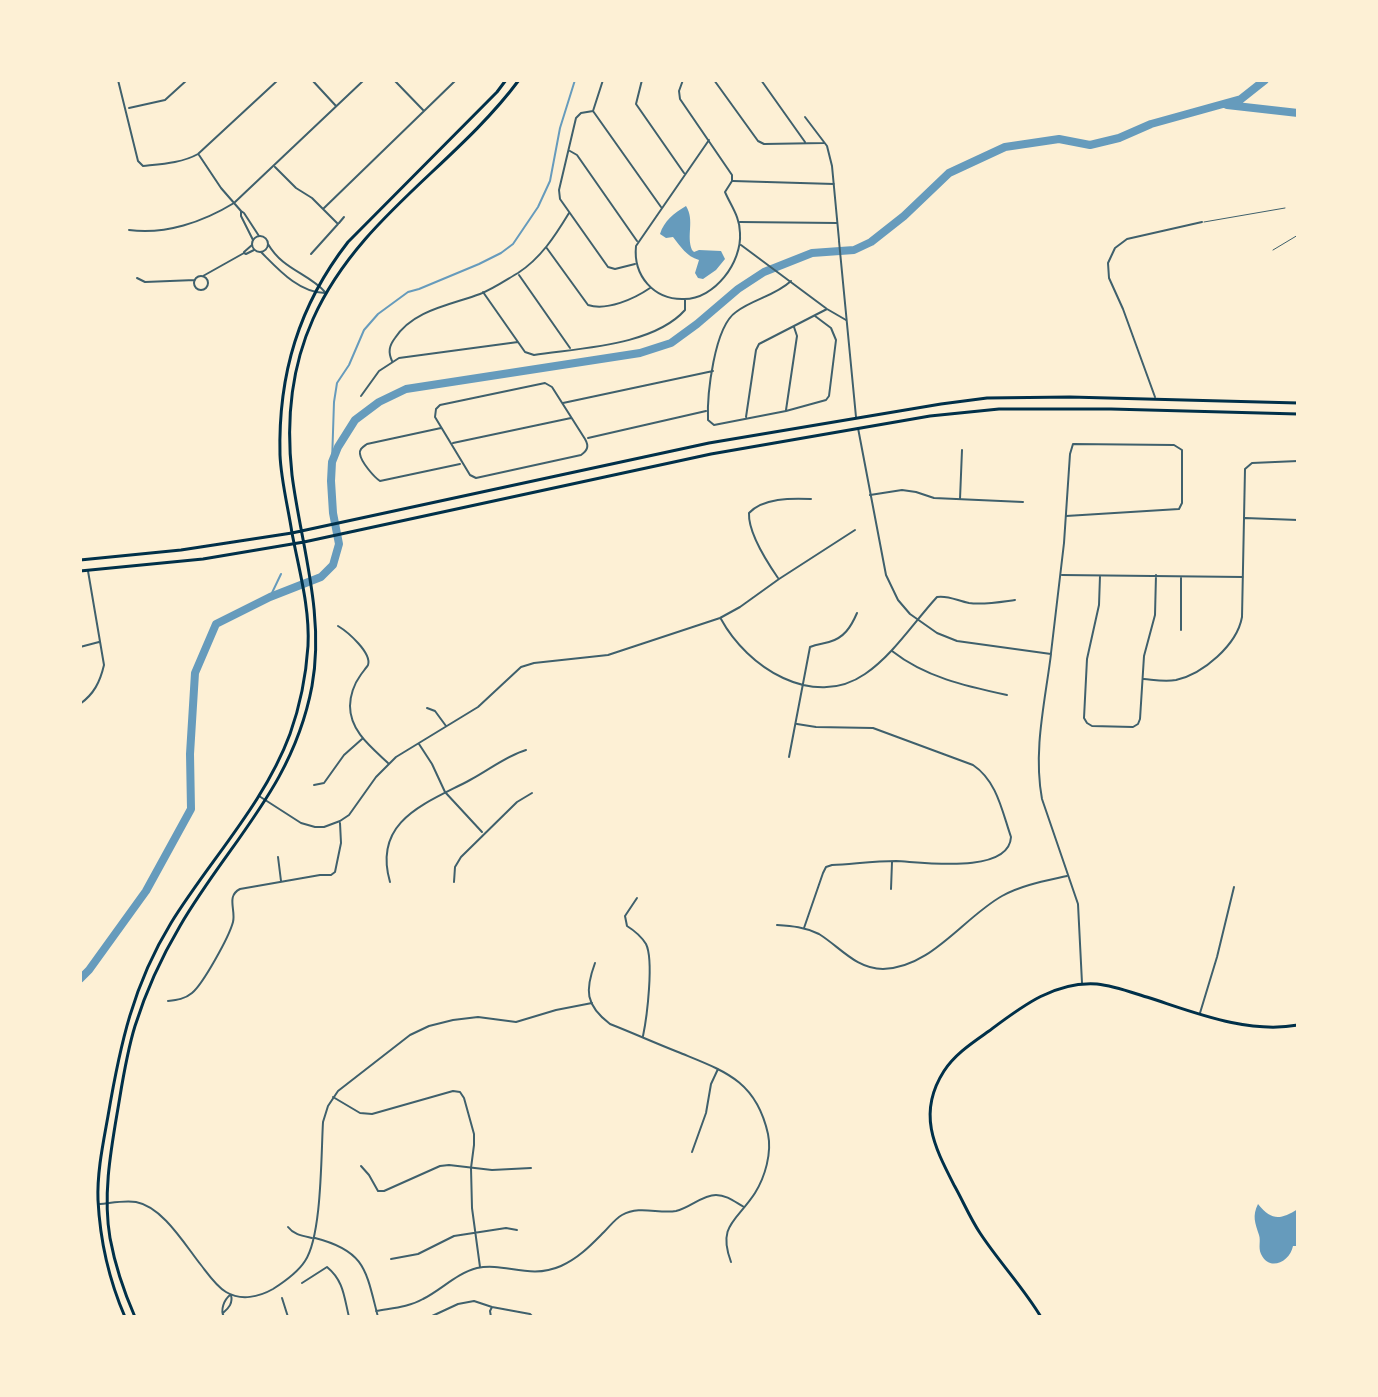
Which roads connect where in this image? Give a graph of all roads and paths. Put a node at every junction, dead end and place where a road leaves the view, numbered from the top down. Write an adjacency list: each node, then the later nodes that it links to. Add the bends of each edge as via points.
1 (118, 80): 16 (street)
2 (187, 80): 16 (street, via 162,101)
3 (278, 80): 24 (street)
4 (312, 80): 15 (street)
5 (364, 80): 15 (street)
6 (393, 80): 17 (street)
7 (456, 80): 17 (street)
8 (506, 80): 62 (main road, via 360,229)
9 (519, 80): 66 (main road, via 367,235)
10 (603, 80): 18 (street)
11 (642, 80): 26 (street, via 636,104)
12 (683, 80): 20 (street, via 680,99)
13 (714, 80): 21 (street, via 758,141)
14 (761, 80): 21 (street)
15 (336, 107): 25 (street)
16 (126, 108): 24 (street, via 140,164 174,163)
17 (424, 111): 32 (street)
18 (593, 111): 23 (street, via 576,118); 30 (street)
19 (805, 117): 22 (street)
20 (709, 140): 26 (street); 27 (street)
21 (806, 143): 22 (street)
22 (824, 143): 28 (street)
23 (569, 150): 34 (street, via 559,190); 44 (street)
24 (198, 154): 29 (street)
25 (274, 166): 29 (street); 32 (street)
26 (685, 174): 30 (street)
27 (732, 181): 28 (street); 36 (street, via 725,192)
28 (834, 184): 38 (street)
29 (234, 203): 33 (street); 40 (street, via 196,222 147,233)
30 (661, 208): 44 (street)
31 (1285, 208): 37 (lane)
32 (323, 209): 39 (street)
33 (241, 211): 42 (street); 43 (street)
34 (569, 213): 48 (street); 54 (street, via 608,267)
35 (344, 217): 39 (street)
36 (739, 222): 38 (street); 47 (street)
37 (1202, 222): 77 (street, via 1127,239 1108,263 1109,278)
38 (837, 223): 70 (street)
39 (338, 224): 53 (street)
40 (129, 230)
41 (1298, 235): 50 (lane)
42 (259, 236): 43 (street); 45 (street)
43 (253, 240): 46 (street)
44 (638, 242): 54 (street)
45 (268, 244): 51 (street); 62 (street, via 295,272)
46 (252, 245): 49 (street); 52 (street)
47 (740, 245): 61 (street); 67 (street, via 730,271 719,282)
48 (546, 247): 56 (street); 63 (street, via 588,305 617,303)
49 (254, 250): 51 (street); 52 (street)
50 (1273, 250)
51 (261, 252): 65 (street)
52 (244, 253): 55 (street)
53 (311, 254)
54 (636, 264): 63 (street)
55 (212, 271): 57 (street); 60 (street)
56 (518, 273): 64 (street); 73 (street)
57 (203, 276): 59 (street); 60 (street)
58 (137, 278): 59 (street)
59 (195, 280): 60 (street, via 200,290)
60 (208, 281)
61 (791, 281): 68 (street); 75 (street, via 727,321)
62 (318, 285): 65 (main road); 66 (street)
63 (651, 287): 67 (street)
64 (483, 292): 72 (street); 74 (street, via 410,321 391,344)
65 (314, 293): 66 (street); 102 (main road, via 294,341 282,403 280,458)
66 (326, 293): 101 (main road, via 305,338 290,417)
67 (685, 299): 73 (street, via 683,314 657,330 626,341)
68 (827, 309): 69 (street); 70 (street)
69 (815, 316): 71 (street); 81 (street, via 831,328 836,340 829,396)
70 (847, 321): 83 (street)
71 (794, 327): 81 (street); 85 (street, via 758,346)
72 (518, 342): 73 (street, via 529,354); 74 (street)
73 (571, 349)
74 (392, 361): 76 (street)
75 (713, 371): 78 (street); 80 (street)
76 (361, 396)
77 (1156, 399): 79 (main road); 83 (main road, via 987,398)
78 (562, 403): 84 (street); 86 (street, via 545,383 440,405 435,417)
79 (1298, 403)
80 (708, 411): 85 (street, via 714,425); 88 (street)
81 (786, 411): 85 (street)
82 (1298, 414): 87 (main road, via 988,409)
83 (856, 417): 87 (street); 101 (main road, via 695,446)
84 (571, 418): 88 (street); 89 (street)
85 (746, 418)
86 (442, 428): 89 (street); 92 (street, via 367,444 360,454 380,481)
87 (858, 428): 93 (street); 103 (main road, via 711,454)
88 (585, 439): 92 (street, via 588,444 581,455 476,478)
89 (452, 443): 92 (street)
90 (962, 450): 95 (street)
91 (1298, 461): 98 (street, via 1247,465)
92 (462, 463)
93 (870, 495): 95 (street, via 902,490); 117 (street, via 886,575 898,600)
94 (811, 499): 113 (street, via 768,502 749,513 766,561)
95 (960, 500): 96 (street)
96 (1023, 502)
97 (1066, 516): 97 (street, via 1073,444 1177,446 1182,453 1182,503 1176,510); 108 (street)
98 (1243, 518): 99 (street); 112 (street)
99 (1298, 520)
100 (855, 530): 113 (street)
101 (303, 531): 102 (main road); 103 (main road)
102 (292, 533): 104 (main road); 105 (main road)
103 (304, 542): 104 (main road); 140 (main road, via 317,645 312,685 285,769)
104 (294, 543): 106 (main road, via 203,559); 139 (main road, via 308,644 303,684 296,717)
105 (80, 560)
106 (88, 570): 107 (main road); 120 (street)
107 (80, 571)
108 (1061, 575): 110 (street); 123 (street)
109 (1156, 575): 110 (street); 111 (street); 124 (street)
110 (1100, 576): 124 (street, via 1087,659 1087,723 1138,724)
111 (1181, 576): 112 (street); 119 (street)
112 (1243, 577): 124 (street, via 1241,623 1226,649 1184,678)
113 (779, 579): 116 (street)
114 (1015, 600): 117 (street, via 972,603 942,596)
115 (857, 613): 125 (street, via 844,635 810,647)
116 (720, 618): 125 (street, via 768,670); 130 (street, via 608,655 521,667 478,707)
117 (917, 619): 122 (street); 123 (street, via 957,641)
118 (338, 626): 131 (street, via 368,657 350,707)
119 (1181, 630)
120 (100, 642): 121 (street); 127 (street, via 101,679)
121 (80, 647)
122 (891, 650): 125 (street, via 852,681); 126 (street, via 921,671)
123 (1051, 654): 145 (street, via 1038,760 1042,799)
124 (1143, 679)
125 (803, 686): 129 (street)
126 (1007, 695)
127 (80, 704)
128 (427, 708): 130 (street)
129 (797, 724): 134 (street); 144 (street, via 873,728 973,765 989,779 1011,837 1007,848 971,864)
130 (446, 727): 132 (street)
131 (363, 738): 135 (street); 136 (street, via 324,783)
132 (419, 743): 135 (street); 137 (street)
133 (526, 750): 137 (street)
134 (789, 757)
135 (389, 764): 141 (street)
136 (314, 785)
137 (445, 792): 142 (street); 147 (street, via 397,826 385,861)
138 (532, 793): 142 (street)
139 (259, 796): 140 (street); 168 (main road, via 173,920 135,996 115,1077)
140 (266, 801): 141 (street, via 315,827); 167 (main road, via 181,924 154,974 123,1079)
141 (340, 821): 146 (street, via 335,872)
142 (484, 834): 148 (street, via 461,857)
143 (278, 857): 146 (street)
144 (892, 861): 150 (street); 153 (street, via 826,867)
145 (1068, 876): 153 (street, via 1002,896 923,958 898,968 860,963); 155 (street, via 1078,904)
146 (282, 882): 156 (street, via 234,892 228,935 198,987 189,996)
147 (390, 882)
148 (454, 882)
149 (1234, 887): 158 (street)
150 (891, 889)
151 (637, 898): 160 (street, via 625,916 650,959)
152 (777, 925): 153 (street)
153 (804, 928)
154 (595, 963): 157 (street, via 588,982)
155 (1083, 984): 158 (main road, via 1112,987); 193 (main road, via 1042,995 964,1050 942,1074 931,1103 930,1129 937,1152 976,1227)
156 (168, 1001)
157 (592, 1003): 160 (street, via 610,1024); 162 (street, via 516,1022 478,1017 429,1026)
158 (1199, 1014): 159 (main road, via 1264,1027)
159 (1298, 1025)
160 (643, 1037): 161 (street)
161 (718, 1069): 163 (street); 169 (street, via 757,1103 769,1141 761,1182)
162 (333, 1097): 165 (street, via 372,1114 460,1092 474,1134); 173 (street, via 323,1122)
163 (692, 1152)
164 (361, 1166): 165 (street, via 378,1191 440,1166)
165 (471, 1168): 166 (street); 172 (street)
166 (531, 1168)
167 (108, 1203): 168 (street); 178 (street, via 136,1202 156,1211 212,1279); 185 (main road, via 110,1238)
168 (98, 1204): 184 (main road, via 102,1239)
169 (744, 1207): 175 (street, via 725,1236); 176 (street, via 716,1195 673,1211 632,1210 563,1265 546,1271)
170 (288, 1227): 173 (street)
171 (517, 1230): 172 (street)
172 (475, 1232): 174 (street); 176 (street)
173 (314, 1238): 178 (street, via 305,1262 283,1282 264,1294); 182 (street, via 356,1257)
174 (391, 1259)
175 (731, 1262)
176 (480, 1268): 182 (street, via 423,1300)
177 (302, 1283): 187 (street, via 327,1267 340,1283)
178 (231, 1294): 183 (street); 183 (street)
179 (282, 1298): 186 (street)
180 (492, 1307): 181 (street, via 474,1301); 191 (street); 192 (street)
181 (448, 1309): 189 (street); 190 (street)
182 (376, 1311): 188 (street)
183 (224, 1316)
184 (125, 1317)
185 (135, 1317)
186 (288, 1317)
187 (349, 1317)
188 (378, 1317)
189 (430, 1317)
190 (449, 1317)
191 (491, 1317)
192 (533, 1317)
193 (1041, 1317)

